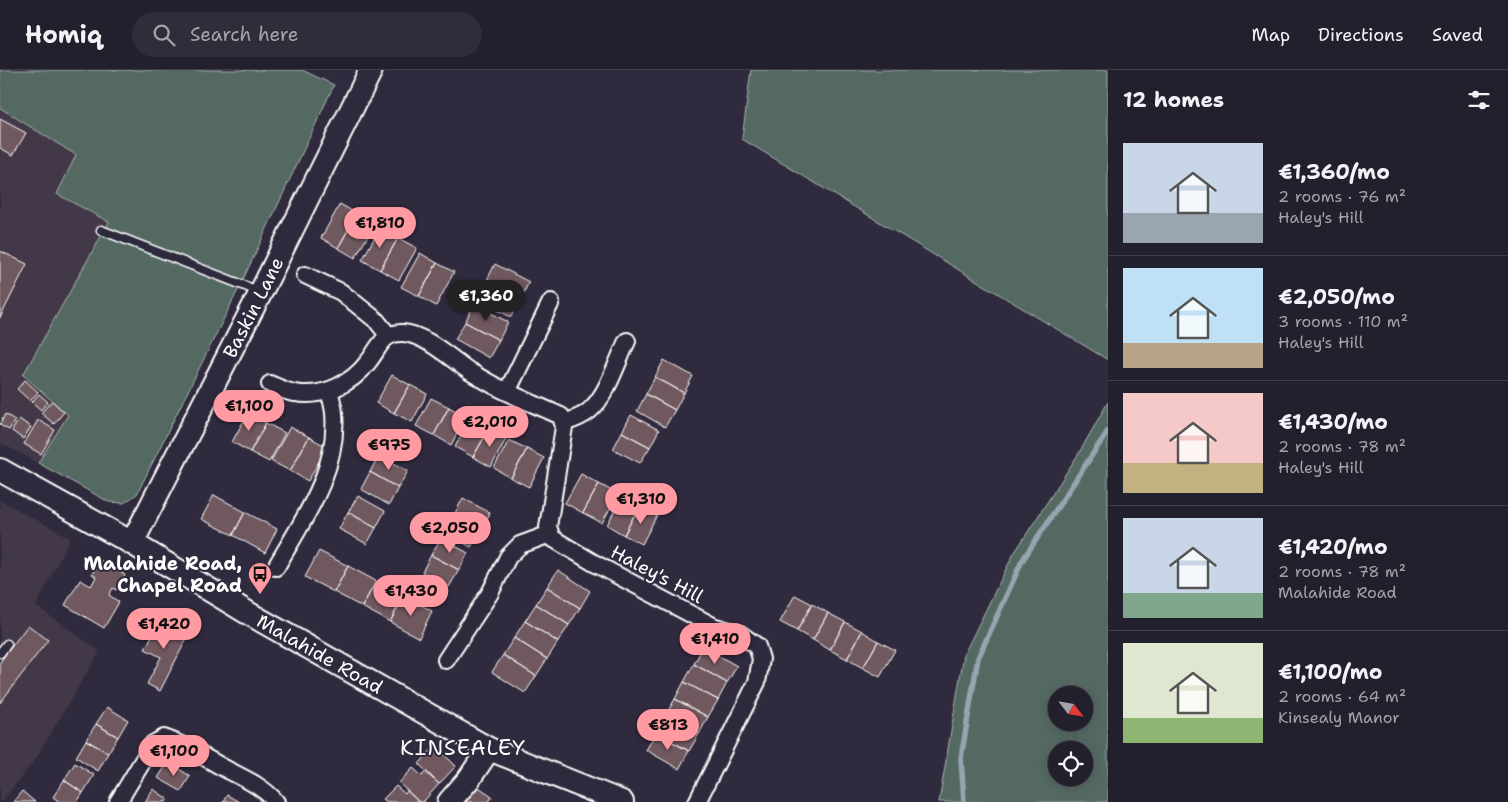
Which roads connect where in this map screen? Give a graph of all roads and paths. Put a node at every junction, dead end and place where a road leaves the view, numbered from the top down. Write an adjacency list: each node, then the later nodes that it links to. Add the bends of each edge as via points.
1 (371, 70): 4 (main road, Baskin Lane)
2 (102, 230): 4 (lane)
3 (305, 275): 6 (street, via 341,292 376,320)
4 (261, 292): 14 (main road, Baskin Lane)
5 (551, 302): 10 (street)
6 (389, 336): 9 (street, via 382,340 354,377); 10 (street, via 405,333 429,343 471,373)
7 (627, 341): 11 (street, via 597,402 583,415)
8 (270, 384): 9 (street, via 294,393)
9 (329, 390): 15 (street, via 334,412 327,470 312,505)
10 (507, 392): 11 (street, via 560,416)
11 (564, 423): 13 (street, via 551,503)
12 (0, 470): 14 (main road, Malahide Road)
13 (550, 534): 18 (street, via 520,545 508,557 490,593); 24 (street, Haley's Hill, via 594,563 715,627 740,634 757,646 761,659 757,682)
14 (132, 543): 19 (main road, Malahide Road, via 248,613)
15 (276, 567)
16 (7, 644): 17 (lane)
17 (0, 653)
18 (446, 660)
19 (489, 749): 22 (main road); 23 (main road, Malahide Road)
20 (118, 802): 21 (street, via 153,744 164,738 178,742 252,783)
21 (276, 802)
22 (449, 802)
23 (622, 802)
24 (697, 802)

